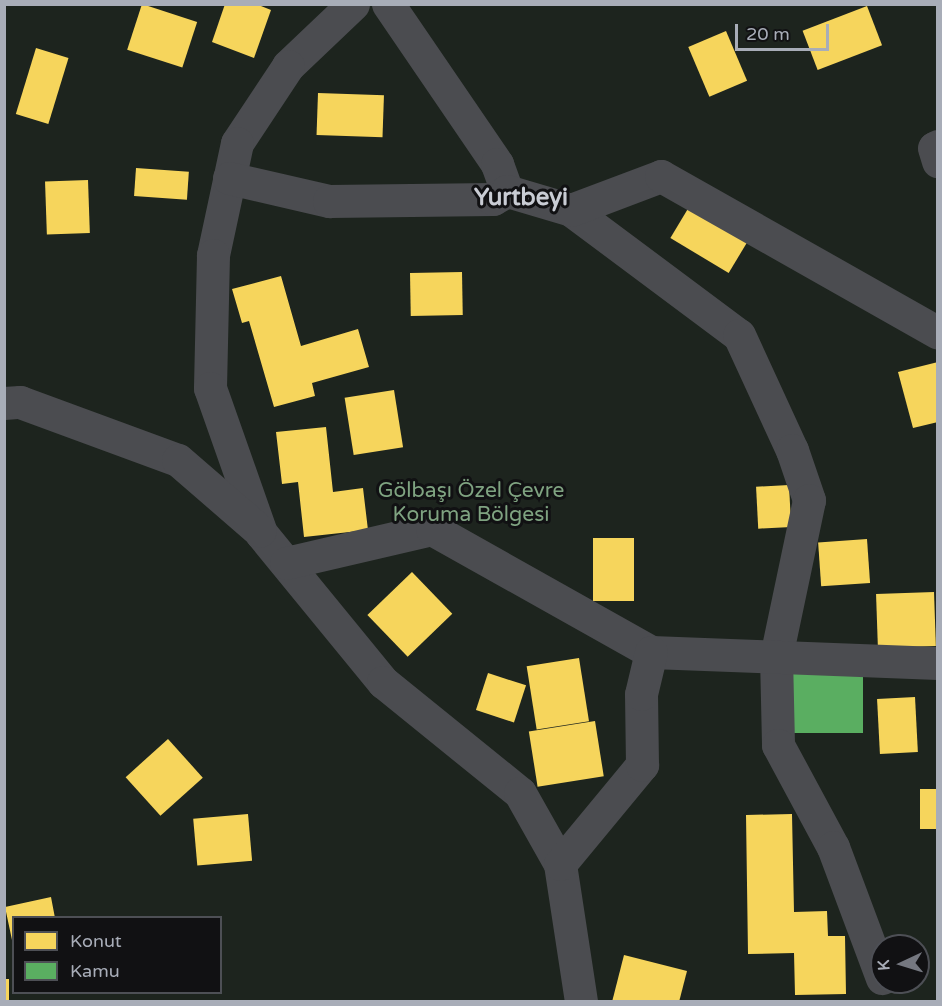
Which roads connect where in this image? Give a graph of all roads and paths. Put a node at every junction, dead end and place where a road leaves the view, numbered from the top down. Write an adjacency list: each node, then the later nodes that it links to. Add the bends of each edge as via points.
1 (353, 4): 5 (street, via 288,66 237,143)
2 (388, 4): 6 (street, via 497,164)
3 (938, 146): 4 (street, via 934,148)
4 (938, 161)
5 (229, 178): 6 (street, via 329,201 493,199); 10 (street, via 213,255 210,388)
6 (507, 191): 7 (street)
7 (571, 210): 8 (street, via 661,176); 13 (street, via 739,334 809,500)
8 (938, 333)
9 (4, 403): 10 (street, via 20,402 178,460)
10 (261, 533): 11 (street)
11 (286, 563): 12 (street, via 432,529); 15 (street, via 382,682 520,793)
12 (651, 652): 13 (street); 15 (street, via 641,694 642,765)
13 (776, 656): 14 (street); 16 (street, via 778,745 833,847)
14 (938, 663)
15 (560, 864): 17 (street)
16 (870, 945)
17 (581, 1002)

